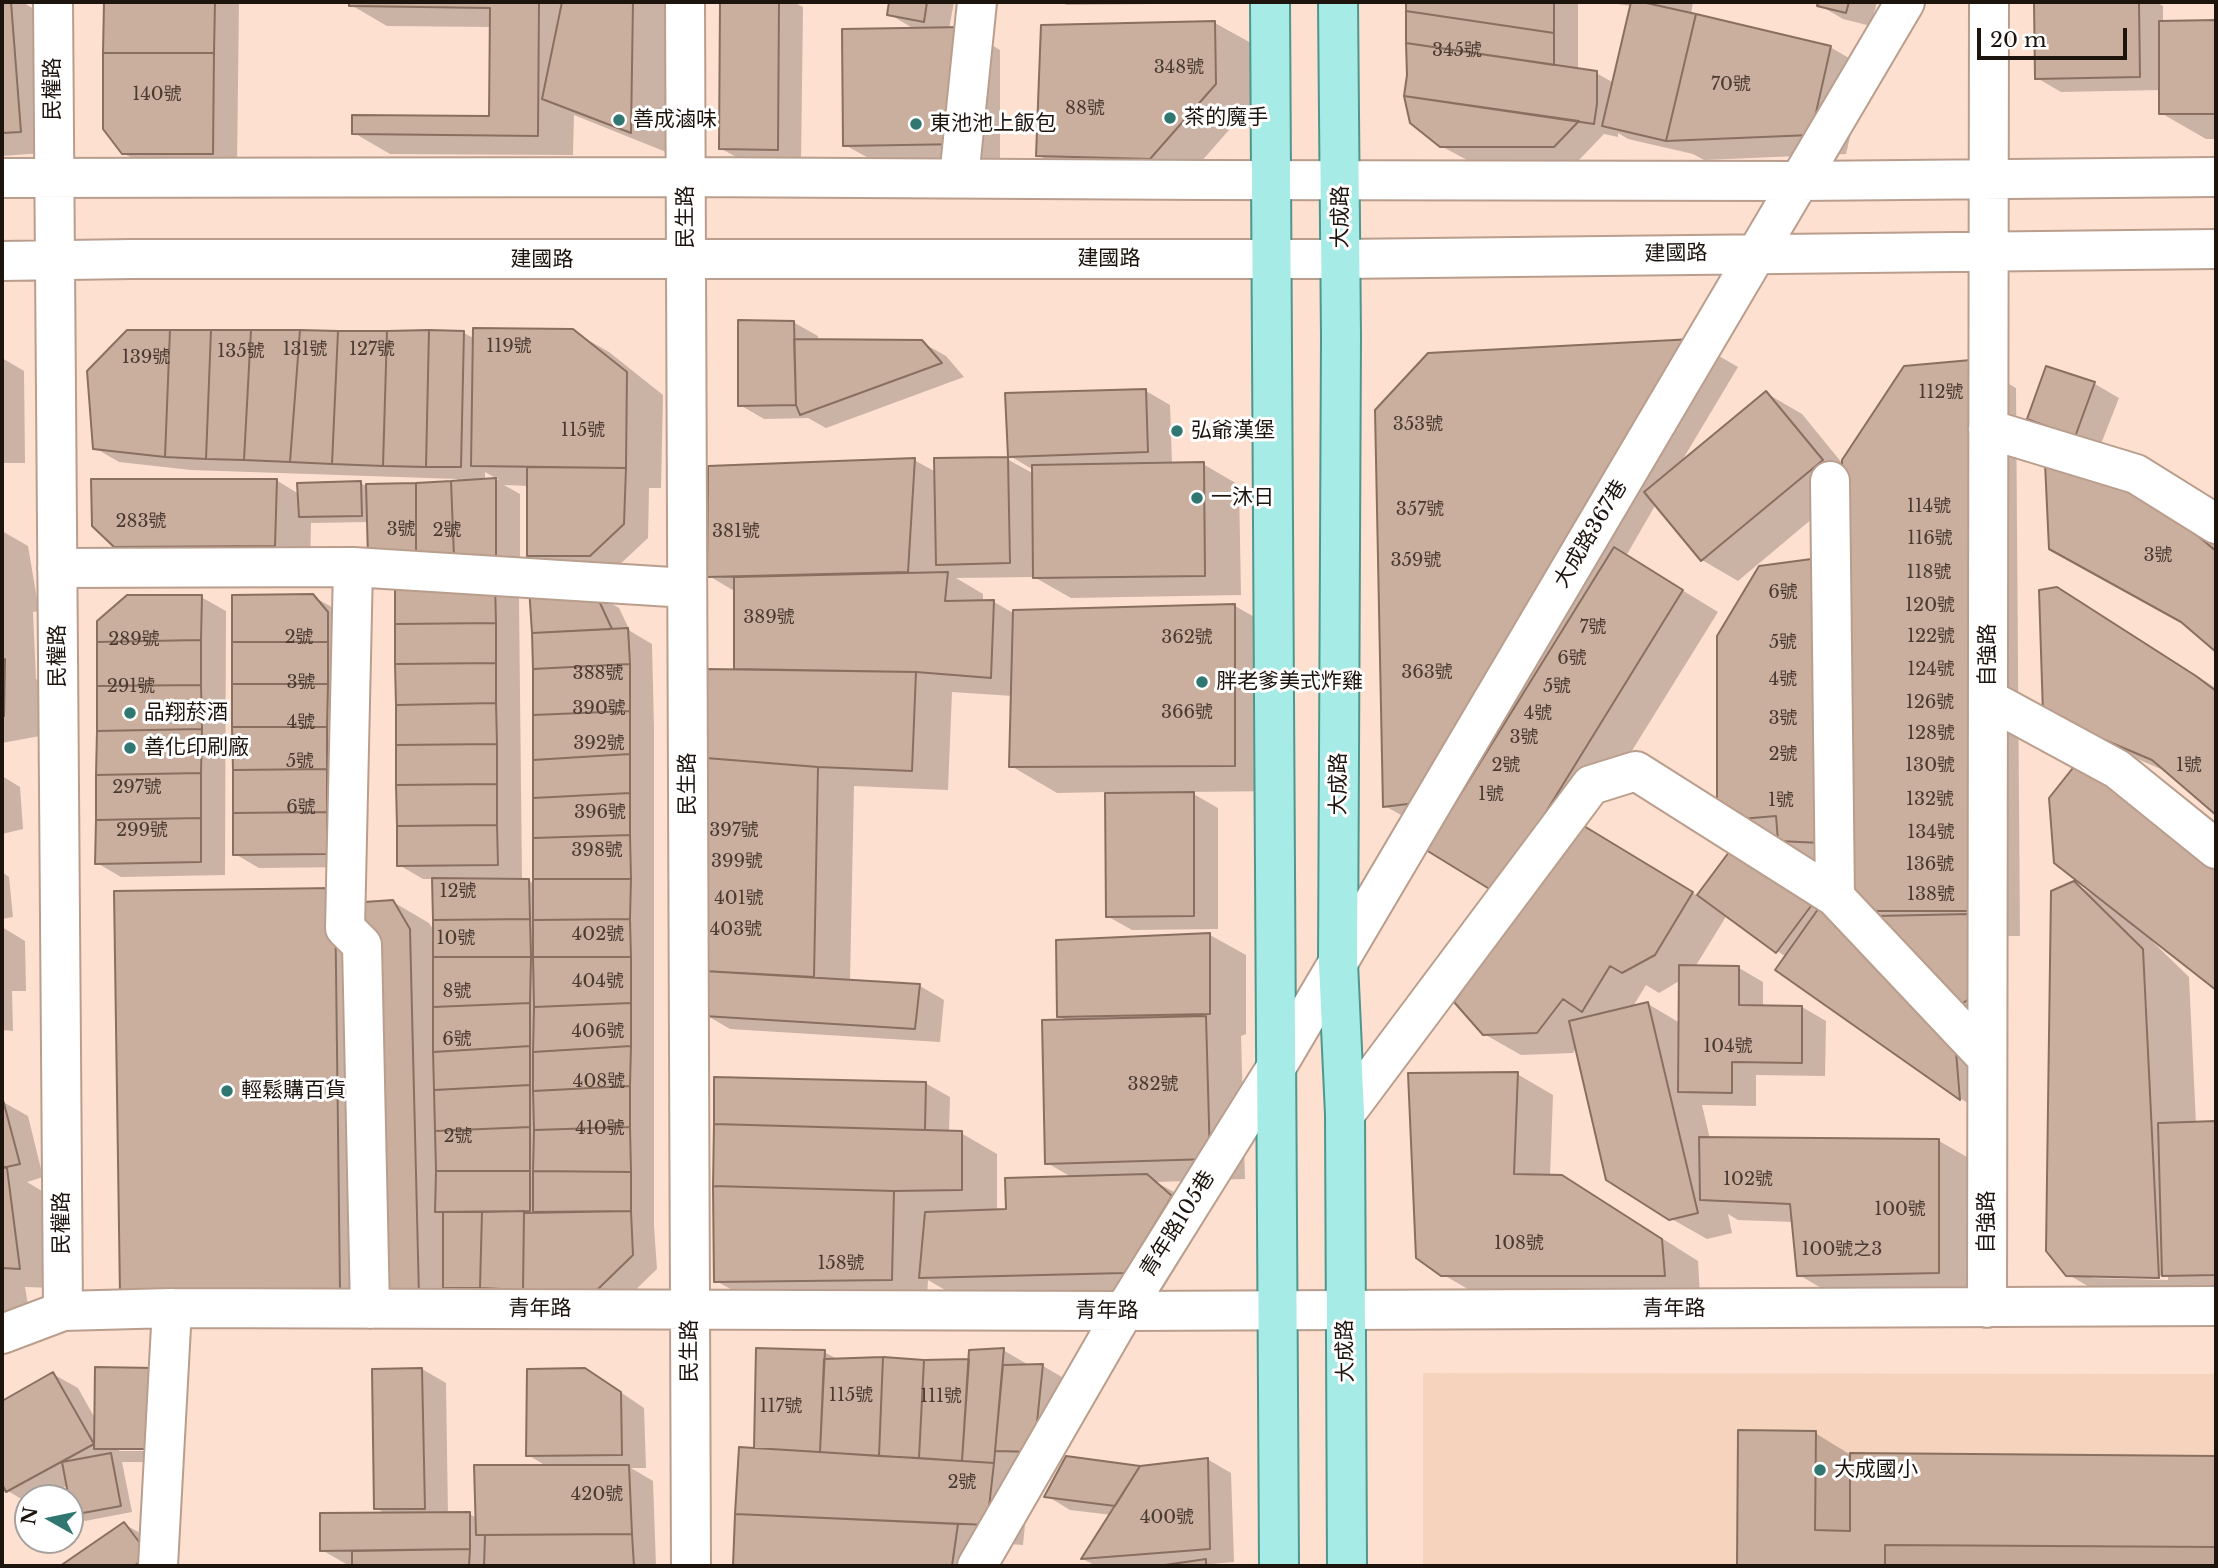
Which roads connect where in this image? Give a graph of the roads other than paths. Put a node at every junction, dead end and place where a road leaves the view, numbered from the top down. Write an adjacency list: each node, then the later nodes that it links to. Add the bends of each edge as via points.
1 (53, 2): 8 (street, 民權路)
2 (685, 2): 9 (street, 民生路)
3 (977, 2): 12 (street)
4 (1270, 2): 14 (main road)
5 (1338, 2): 15 (main road, 大成路)
6 (1905, 2): 16 (street, 大成路367巷)
7 (1989, 2): 13 (street, 自強路)
8 (54, 177): 9 (street); 11 (street); 22 (street, 民權路)
9 (685, 177): 12 (street); 23 (street, 民生路)
10 (2216, 177): 13 (street)
11 (2, 178)
12 (959, 178): 14 (street)
13 (1989, 179): 16 (street); 18 (street, 自強路)
14 (1272, 180): 15 (street); 20 (main road)
15 (1341, 180): 16 (street); 21 (main road, 大成路)
16 (1800, 181): 19 (street, 大成路367巷)
17 (2216, 249): 18 (street, 建國路)
18 (1989, 252): 19 (street, 建國路); 25 (street, 自強路)
19 (1758, 253): 21 (street, 建國路); 34 (street, 大成路367巷)
20 (1273, 258): 21 (street, 建國路); 23 (street, 建國路); 36 (main road)
21 (1341, 259): 34 (main road, 大成路)
22 (55, 260): 23 (street, 建國路); 24 (street, 建國路); 29 (street, 民權路)
23 (686, 260): 30 (street, 民生路)
24 (2, 261)
25 (1988, 429): 27 (street, via 2136,474); 31 (street, 自強路)
26 (1830, 481): 33 (street)
27 (2216, 524)
28 (353, 567): 29 (street); 30 (street); 41 (street, via 345,928 362,945)
29 (57, 568): 45 (street, 民權路)
30 (687, 588): 42 (street, 民生路)
31 (1988, 699): 32 (street, via 2117,769); 35 (street, 自強路)
32 (2216, 849)
33 (1835, 897): 35 (street); 37 (street, via 1636,771 1591,785)
34 (1338, 963): 36 (street, 大成路367巷); 37 (main road, 大成路)
35 (1987, 1058): 40 (street, 自強路)
36 (1277, 1066): 43 (main road); 46 (street, 青年路105巷)
37 (1345, 1114): 44 (main road, 大成路)
38 (2216, 1306): 40 (street, 青年路)
39 (172, 1308): 41 (street, 青年路); 45 (street, 青年路); 48 (street)
40 (1987, 1308): 44 (street, 青年路)
41 (370, 1309): 42 (street, 青年路)
42 (690, 1310): 46 (street, 青年路); 49 (street, 民生路)
43 (1278, 1310): 44 (street, 青年路); 46 (street, 青年路); 51 (main road)
44 (1346, 1310): 52 (main road, 大成路)
45 (63, 1311): 47 (street, 青年路)
46 (1124, 1311): 50 (street, 青年路105巷)
47 (2, 1334)
48 (158, 1566)
49 (691, 1566)
50 (977, 1566)
51 (1279, 1566)
52 (1347, 1566)

